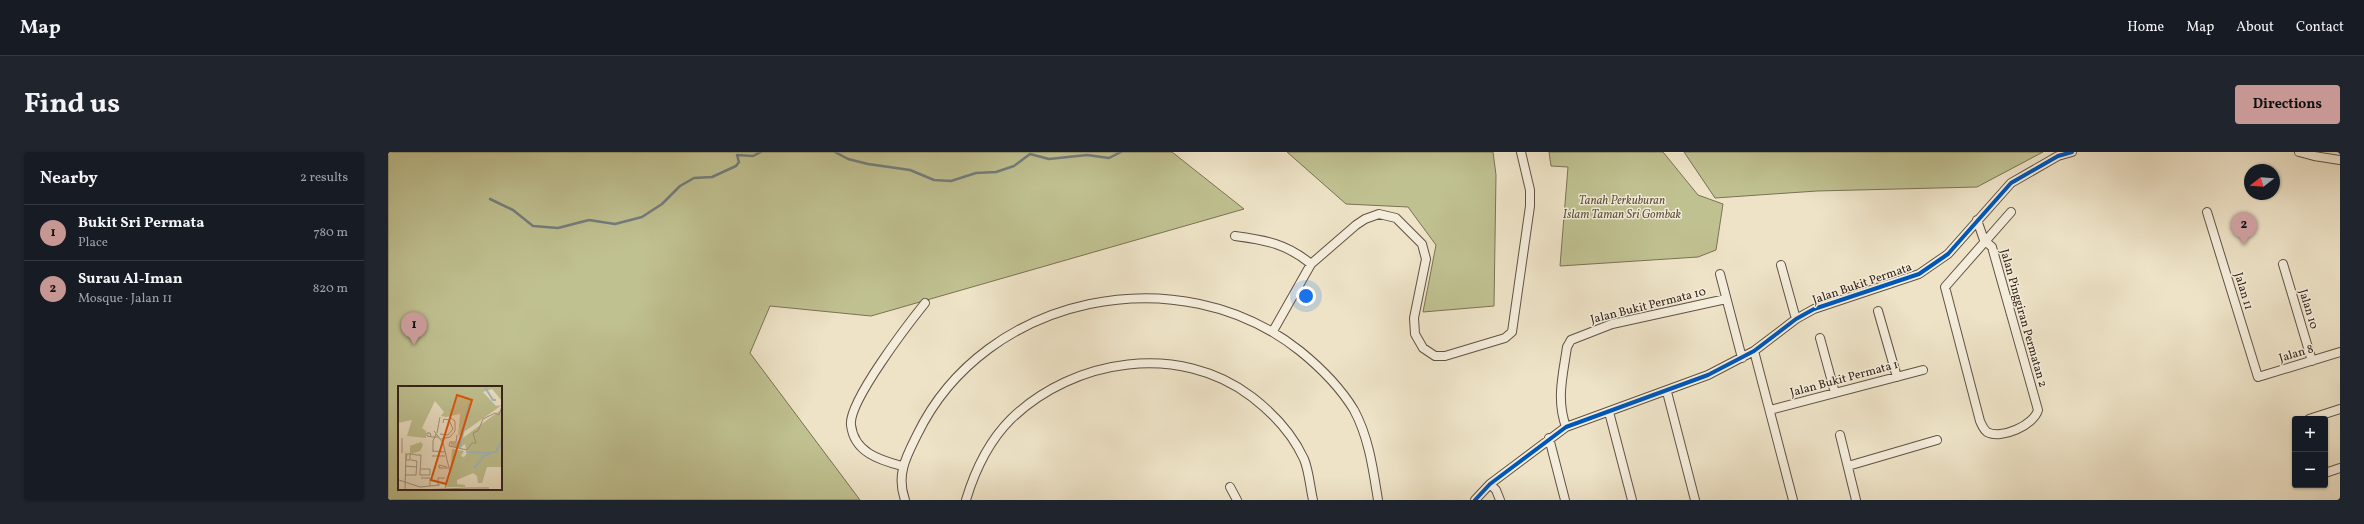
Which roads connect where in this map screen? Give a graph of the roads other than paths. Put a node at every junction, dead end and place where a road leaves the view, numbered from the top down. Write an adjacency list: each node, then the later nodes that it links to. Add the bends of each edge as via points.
1 (1521, 152): 10 (street, via 1530,190 1530,206 1512,332 1505,338 1445,356 1435,356 1423,348 1415,334 1414,318 1426,259 1422,244 1396,218 1379,214 1365,219)
2 (2072, 152): 7 (street, Jalan Bukit Permata, via 2058,156 2011,183)
3 (2299, 152): 4 (street)
4 (2340, 160)
5 (2011, 212): 9 (street)
6 (2207, 212): 26 (street, Jalan 11)
7 (1977, 220): 9 (street, Jalan Pinggiran Permatan 2); 17 (street, Jalan Bukit Permata, via 1948,254 1920,274 1814,309)
8 (1235, 236): 10 (street, via 1263,240 1296,252)
9 (1984, 240): 9 (street, Jalan Pinggiran Permatan 2, via 1945,287 1980,421 1987,432 1994,434 2013,431 2029,423 2036,418 2038,410 1992,247)
10 (1311, 264): 18 (street)
11 (2283, 264): 23 (street, Jalan 10)
12 (1781, 265): 17 (street)
13 (1720, 274): 14 (street)
14 (1726, 299): 22 (street); 33 (street, Jalan Bukit Permata 10, via 1612,324 1570,340 1559,398)
15 (925, 303): 37 (street, via 867,385 850,424 859,444 869,454 882,461)
16 (1878, 311): 25 (street)
17 (1796, 319): 20 (street, Jalan Bukit Permata)
18 (1274, 331): 37 (street, via 1222,309 1165,298 1110,300 1083,304 1056,313 1016,331 978,358 935,404 920,427); 47 (street, via 1321,368 1353,410 1368,446)
19 (1820, 338): 28 (street)
20 (1754, 350): 22 (street, Jalan Bukit Permata); 30 (street)
21 (2340, 352): 23 (street, Jalan 8)
22 (1742, 358): 27 (street, Jalan Bukit Permata)
23 (2312, 361): 26 (street, Jalan 8)
24 (1923, 370): 25 (street, Jalan Bukit Permata 1)
25 (1897, 377): 28 (street, Jalan Bukit Permata 1)
26 (2258, 377)
27 (1667, 392): 31 (street, Jalan Bukit Permata); 52 (street)
28 (1835, 393): 30 (street, Jalan Bukit Permata 1)
29 (2340, 409): 32 (street)
30 (1770, 410): 53 (street)
31 (1609, 412): 33 (street, Jalan Bukit Permata); 51 (street)
32 (2319, 416)
33 (1566, 427): 35 (street, Jalan Bukit Permata)
34 (1840, 436): 38 (street)
35 (1549, 438): 41 (street, Jalan Bukit Permata); 50 (street)
36 (1937, 440): 38 (street)
37 (902, 466): 43 (street, via 900,479)
38 (1848, 466): 54 (street)
39 (2340, 468): 40 (street)
40 (2328, 472)
41 (1490, 484): 48 (street, Jalan Bukit Permata); 49 (street)
42 (1230, 487): 45 (street)
43 (905, 500)
44 (966, 500): 46 (street, via 976,471 987,450 1010,420 1023,409 1076,376 1120,364 1134,363 1172,366 1210,374 1249,395 1275,416 1298,448 1304,460)
45 (1237, 500)
46 (1313, 500)
47 (1378, 500)
48 (1475, 500)
49 (1500, 500)
50 (1565, 500)
51 (1632, 500)
52 (1695, 500)
53 (1793, 500)
54 (1856, 500)

